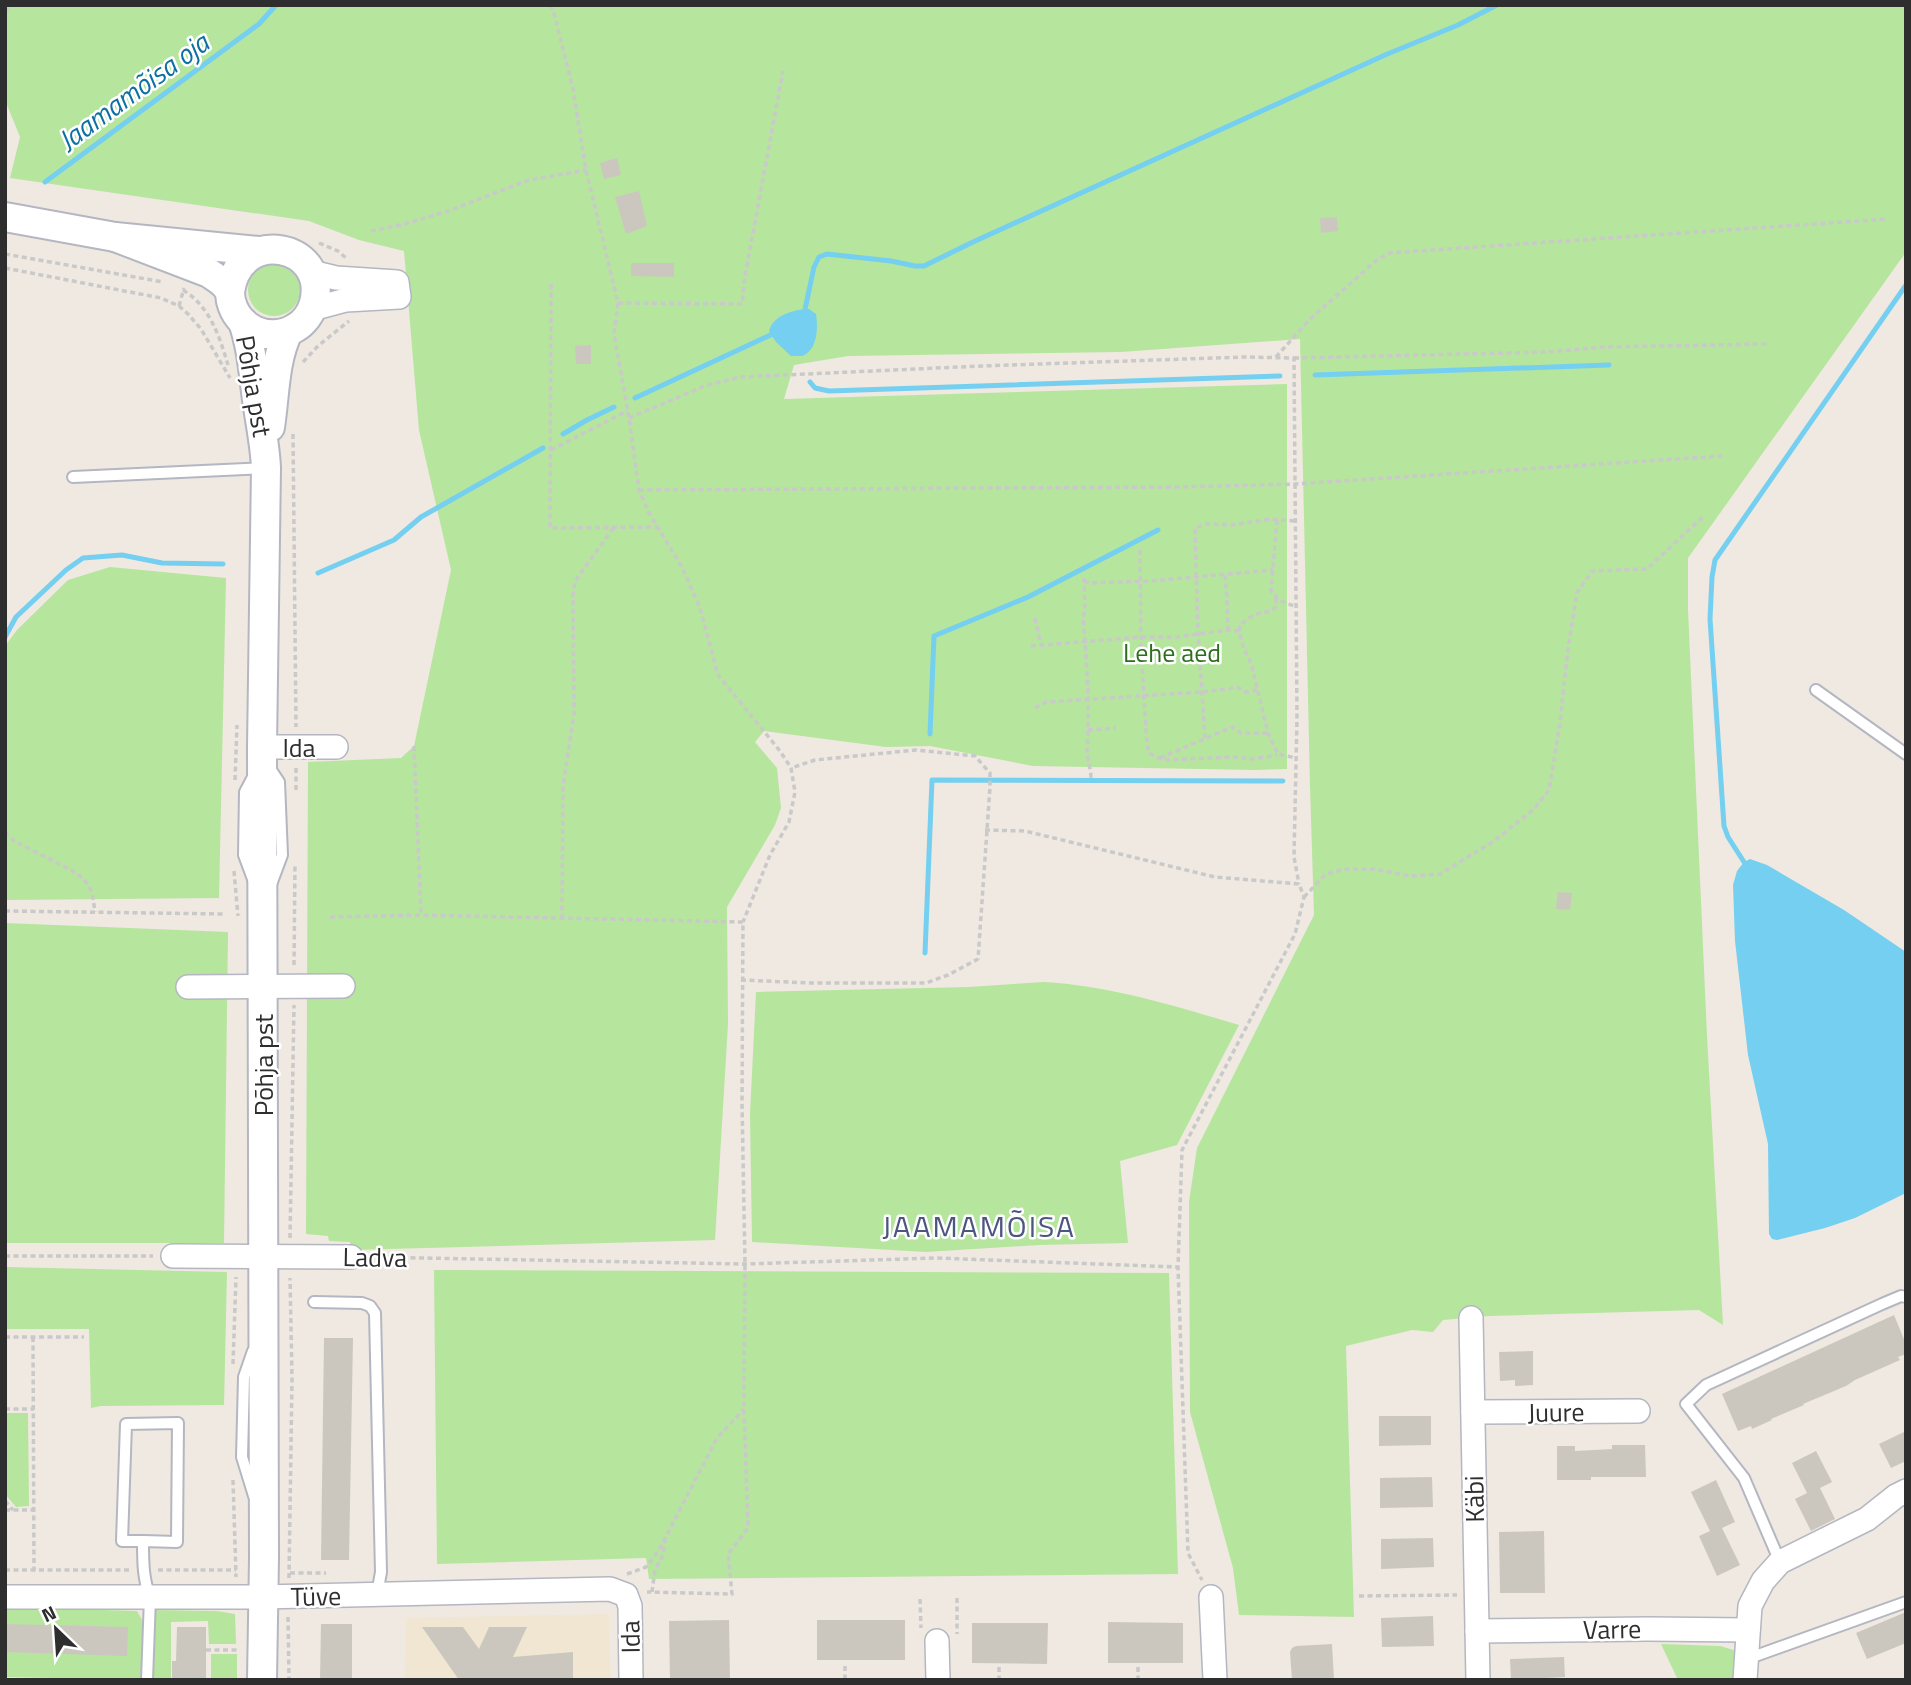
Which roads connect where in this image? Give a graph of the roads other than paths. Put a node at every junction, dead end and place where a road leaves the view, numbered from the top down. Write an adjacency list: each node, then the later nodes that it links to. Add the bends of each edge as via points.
1 (5, 217): 2 (street)
2 (115, 237): 3 (street); 5 (street, via 209,273)
3 (258, 251): 4 (street, via 283,250 304,262); 5 (street, via 235,272)
4 (311, 272): 6 (street, via 315,284); 6 (street, via 397,282 399,297 346,300)
5 (230, 292): 7 (street)
6 (312, 309): 8 (street)
7 (243, 322): 8 (street, via 264,334); 9 (street, Põhja pst, via 252,354)
8 (288, 332): 9 (street, Põhja pst, via 278,358)
9 (266, 459): 10 (lane); 13 (street, Põhja pst)
10 (73, 477)
11 (1816, 690): 14 (lane)
12 (336, 747): 13 (street, Ida)
13 (262, 752): 15 (street, Põhja pst)
14 (1906, 754)
15 (263, 986): 16 (street); 17 (street); 19 (street, Põhja pst)
16 (343, 986)
17 (188, 987)
18 (173, 1256): 19 (street, Ladva)
19 (262, 1256): 20 (street, Ladva); 24 (street, Põhja pst)
20 (351, 1257)
21 (1906, 1297): 32 (lane, via 1706,1384 1686,1404 1744,1478)
22 (314, 1302): 34 (lane, via 362,1303 375,1313 382,1572)
23 (1471, 1318): 27 (street, Käbi)
24 (262, 1325): 25 (lane, via 274,1364); 30 (street, Põhja pst)
25 (275, 1398)
26 (1638, 1411): 27 (street, Juure)
27 (1473, 1412): 41 (street, Käbi)
28 (1906, 1491): 32 (street, via 1867,1519)
29 (274, 1496): 30 (lane)
30 (263, 1527): 37 (street, Põhja pst)
31 (143, 1541): 31 (lane, via 177,1542 178,1423 126,1423 122,1541); 36 (lane)
32 (1780, 1562): 40 (street, via 1750,1606)
33 (633, 1587): 34 (street, Tüve); 46 (street, Ida)
34 (377, 1595): 37 (street, Tüve)
35 (5, 1597): 36 (street, Tüve)
36 (150, 1597): 37 (street, Tüve); 44 (lane)
37 (262, 1597): 45 (street, Põhja pst)
38 (1211, 1597): 48 (street)
39 (1906, 1602): 43 (lane)
40 (1748, 1630): 41 (street, Varre); 43 (street)
41 (1477, 1631): 49 (street, Käbi)
42 (937, 1641): 47 (street)
43 (1745, 1670)
44 (147, 1680)
45 (262, 1680)
46 (631, 1680)
47 (938, 1680)
48 (1215, 1680)
49 (1478, 1680)

